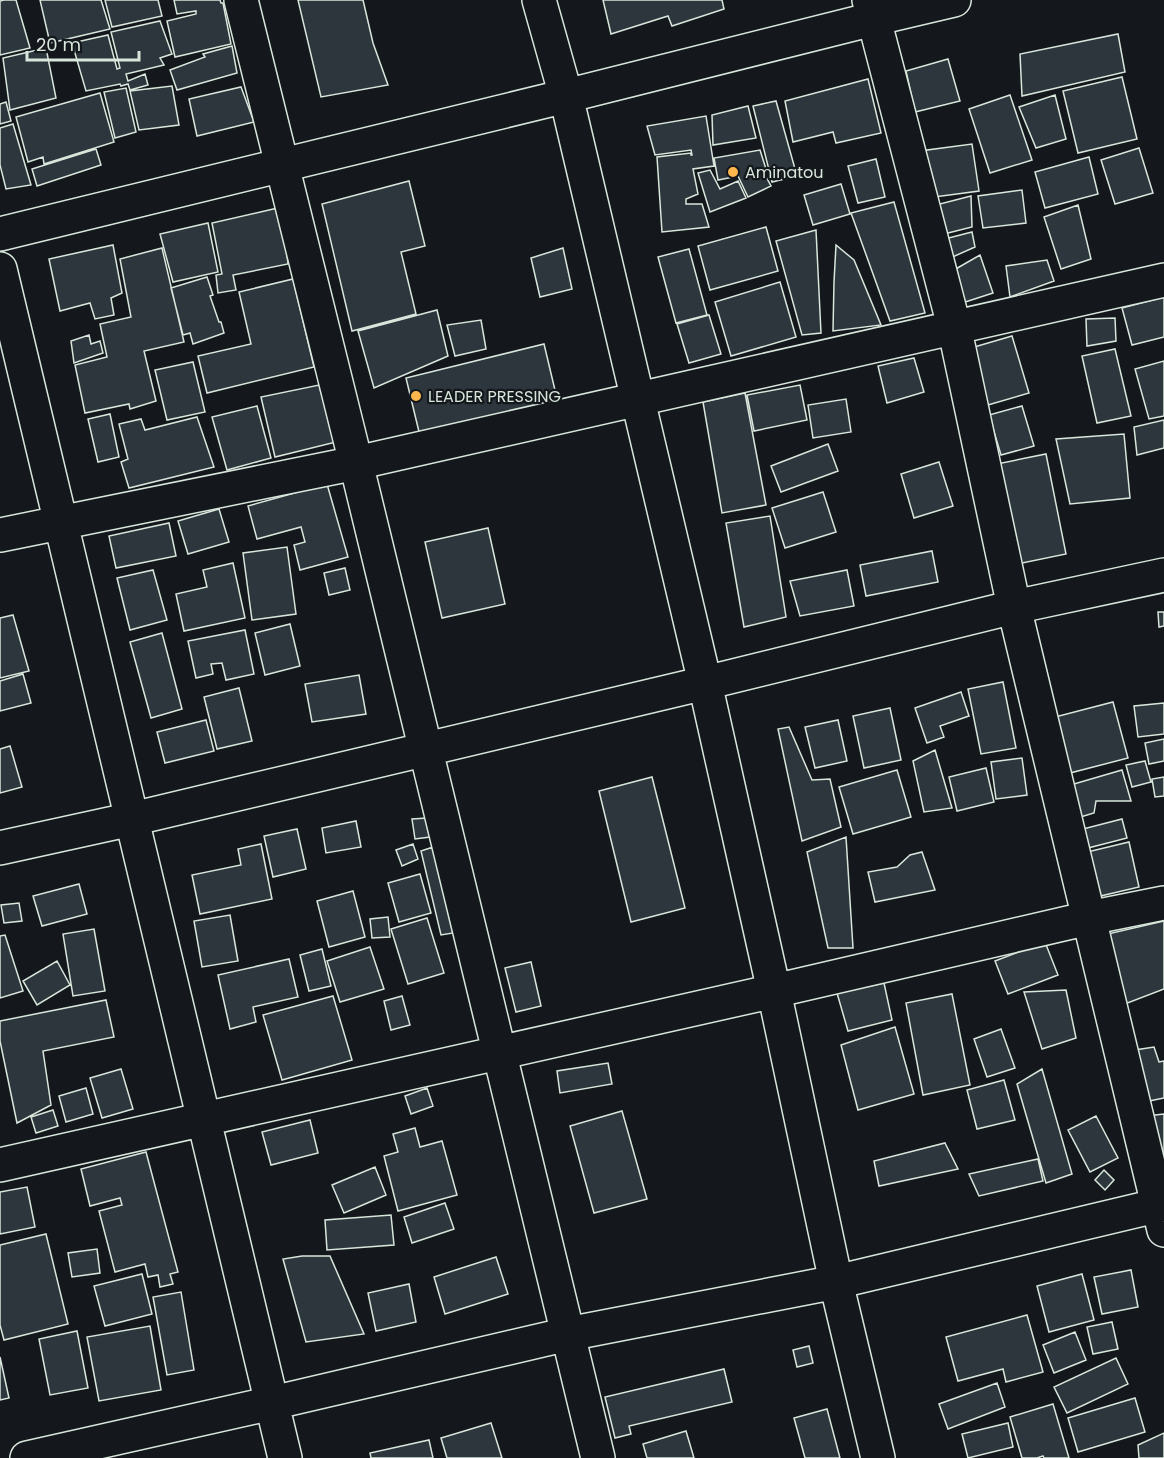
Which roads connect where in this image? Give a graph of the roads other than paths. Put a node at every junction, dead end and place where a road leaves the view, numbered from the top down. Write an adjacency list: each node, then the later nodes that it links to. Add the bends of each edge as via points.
1 (241, 0): 6 (street)
2 (539, 0): 5 (street)
3 (954, 0): 4 (street)
4 (871, 9): 5 (street); 10 (street)
5 (566, 96): 6 (street); 11 (street)
6 (283, 165): 7 (street); 12 (street)
7 (0, 234)
8 (0, 269): 13 (street)
9 (1164, 280): 10 (street)
10 (954, 326): 11 (street); 16 (street)
11 (638, 400): 12 (street); 17 (street)
12 (356, 463): 13 (street); 18 (street)
13 (61, 522): 14 (street); 19 (street)
14 (0, 535)
15 (1164, 575): 16 (street)
16 (1014, 607): 17 (street); 22 (street)
17 (705, 683): 18 (street); 23 (street)
18 (425, 749): 19 (street); 24 (street)
19 (132, 819): 20 (street); 25 (street)
20 (0, 848)
21 (1164, 903): 22 (street)
22 (1089, 918): 23 (street); 27 (street)
23 (774, 991): 24 (street); 28 (street)
24 (499, 1053): 25 (street); 29 (street)
25 (204, 1119): 26 (street); 30 (street)
26 (0, 1165)
27 (1162, 1213): 28 (street)
28 (836, 1282): 29 (street); 34 (street)
29 (568, 1334): 30 (street); 33 (street)
30 (272, 1403): 31 (street); 32 (street)
31 (27, 1458)
32 (285, 1458)
33 (598, 1458)
34 (878, 1458)

